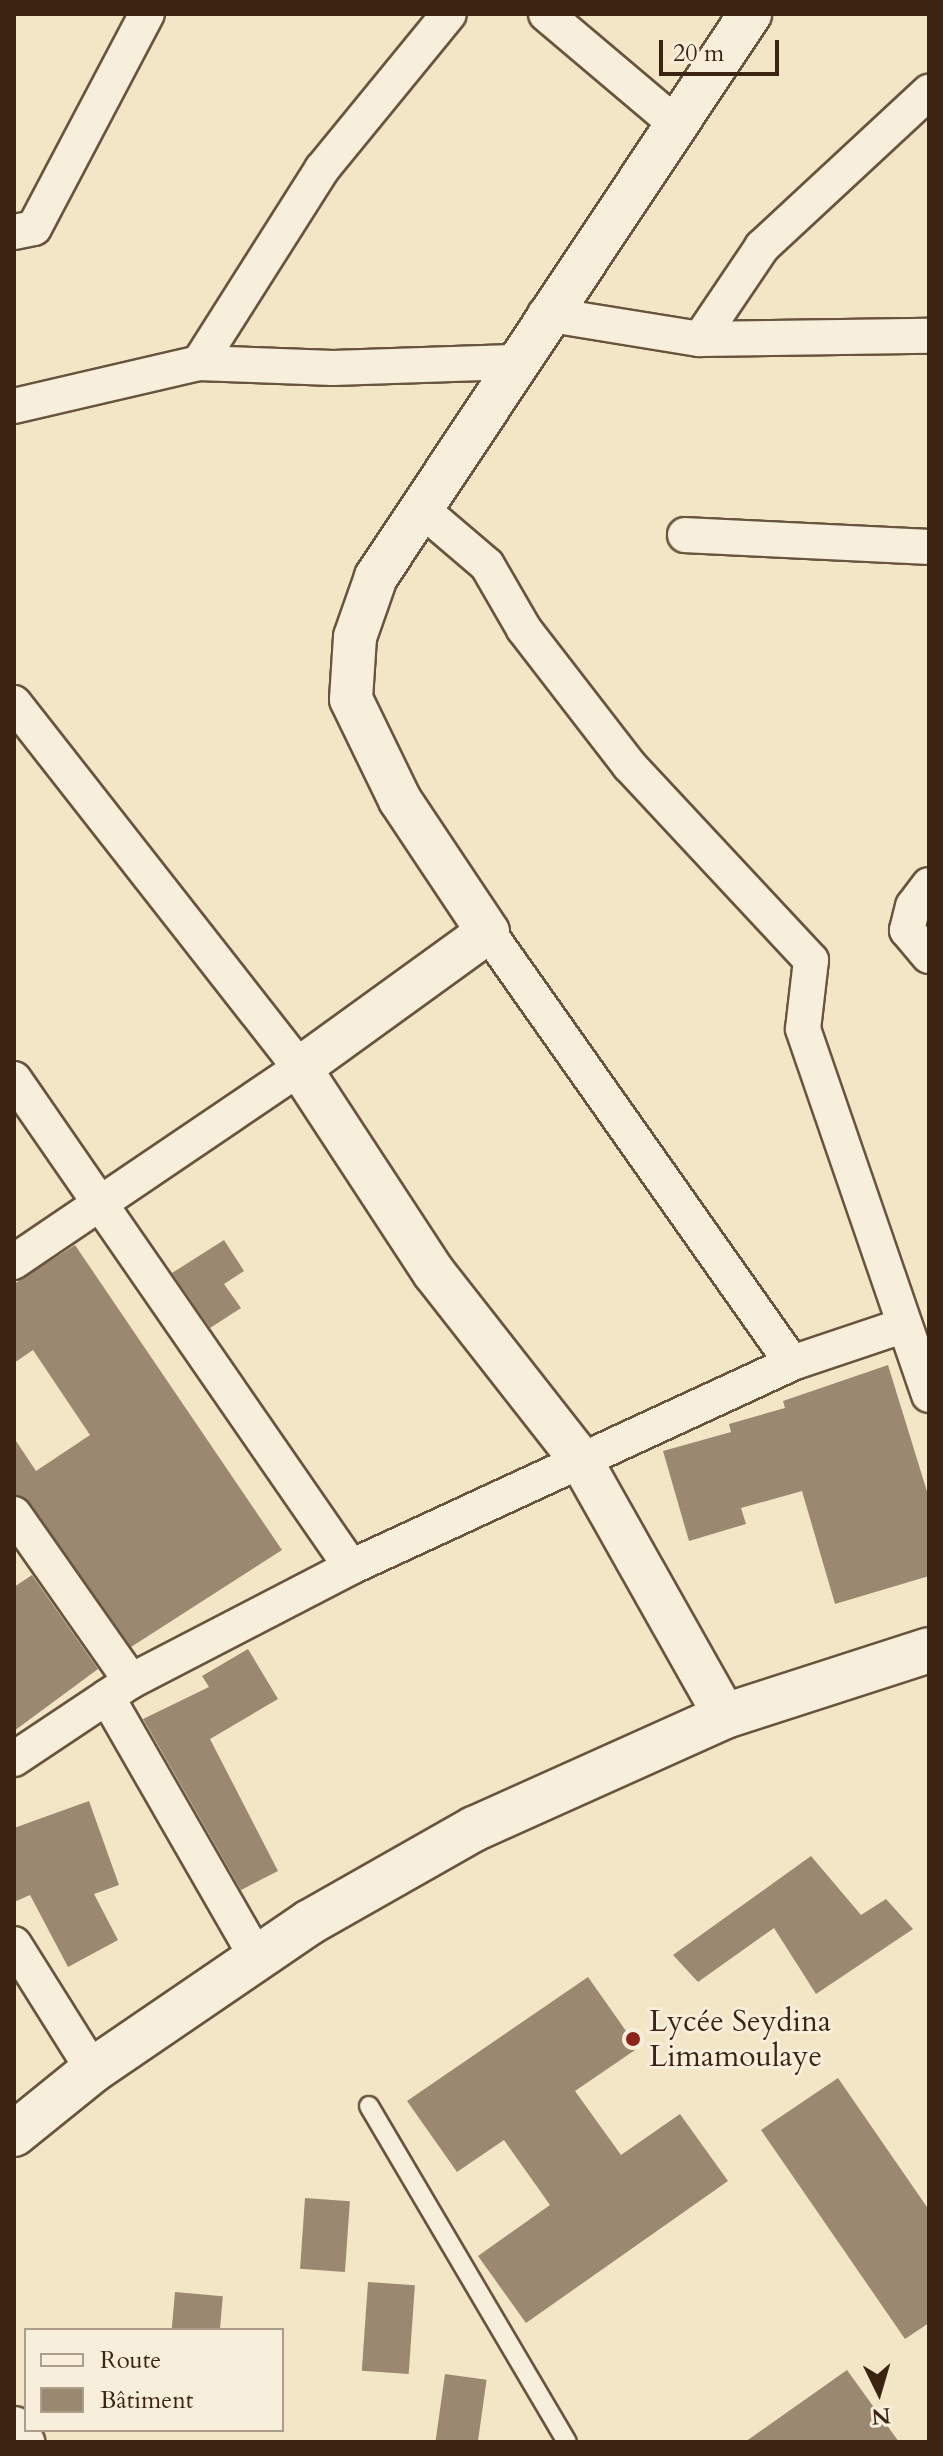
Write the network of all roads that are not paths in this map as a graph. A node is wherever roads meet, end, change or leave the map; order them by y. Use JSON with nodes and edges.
{"nodes":[{"id":1,"x":147,"y":14,"type":"edge"},
{"id":2,"x":449,"y":14,"type":"edge"},
{"id":3,"x":546,"y":14,"type":"edge"},
{"id":4,"x":750,"y":14,"type":"edge"},
{"id":5,"x":929,"y":92,"type":"edge"},
{"id":6,"x":676,"y":124,"type":"junction"},
{"id":7,"x":14,"y":232,"type":"edge"},
{"id":8,"x":545,"y":314,"type":"junction"},
{"id":9,"x":929,"y":336,"type":"edge"},
{"id":10,"x":700,"y":339,"type":"junction"},
{"id":11,"x":517,"y":362,"type":"junction"},
{"id":12,"x":199,"y":363,"type":"junction"},
{"id":13,"x":14,"y":406,"type":"edge"},
{"id":14,"x":419,"y":507,"type":"junction"},
{"id":15,"x":685,"y":535,"type":"dead end"},
{"id":16,"x":929,"y":547,"type":"edge"},
{"id":17,"x":14,"y":703,"type":"edge"},
{"id":18,"x":929,"y":885,"type":"edge"},
{"id":19,"x":488,"y":932,"type":"junction"},
{"id":20,"x":929,"y":956,"type":"edge"},
{"id":21,"x":300,"y":1068,"type":"junction"},
{"id":22,"x":14,"y":1079,"type":"edge"},
{"id":23,"x":99,"y":1203,"type":"junction"},
{"id":24,"x":14,"y":1262,"type":"edge"},
{"id":25,"x":902,"y":1326,"type":"junction"},
{"id":26,"x":792,"y":1363,"type":"junction"},
{"id":27,"x":929,"y":1395,"type":"edge"},
{"id":28,"x":580,"y":1459,"type":"junction"},
{"id":29,"x":14,"y":1514,"type":"edge"},
{"id":30,"x":351,"y":1567,"type":"junction"},
{"id":31,"x":929,"y":1650,"type":"edge"},
{"id":32,"x":119,"y":1689,"type":"junction"},
{"id":33,"x":725,"y":1716,"type":"junction"},
{"id":34,"x":14,"y":1759,"type":"edge"},
{"id":35,"x":14,"y":1944,"type":"edge"},
{"id":36,"x":257,"y":1958,"type":"junction"},
{"id":37,"x":93,"y":2070,"type":"junction"},
{"id":38,"x":369,"y":2106,"type":"dead end"},
{"id":39,"x":14,"y":2134,"type":"edge"},
{"id":40,"x":14,"y":2428,"type":"edge"},
{"id":41,"x":23,"y":2442,"type":"edge"},
{"id":42,"x":567,"y":2442,"type":"edge"}],
"edges":[{"from":1,"to":7,"type":"street"},
{"from":2,"to":12,"type":"street"},
{"from":3,"to":6,"type":"street"},
{"from":4,"to":6,"type":"street"},
{"from":5,"to":10,"type":"street"},
{"from":6,"to":8,"type":"street"},
{"from":8,"to":10,"type":"street"},
{"from":8,"to":11,"type":"street"},
{"from":9,"to":10,"type":"street"},
{"from":11,"to":12,"type":"street"},
{"from":11,"to":14,"type":"street"},
{"from":12,"to":13,"type":"street"},
{"from":14,"to":19,"type":"street"},
{"from":14,"to":25,"type":"street"},
{"from":15,"to":16,"type":"street"},
{"from":17,"to":21,"type":"street"},
{"from":18,"to":20,"type":"street"},
{"from":19,"to":21,"type":"street"},
{"from":19,"to":26,"type":"street"},
{"from":21,"to":23,"type":"street"},
{"from":21,"to":28,"type":"street"},
{"from":22,"to":23,"type":"street"},
{"from":23,"to":24,"type":"street"},
{"from":23,"to":30,"type":"street"},
{"from":25,"to":26,"type":"street"},
{"from":25,"to":27,"type":"street"},
{"from":26,"to":28,"type":"street"},
{"from":28,"to":30,"type":"street"},
{"from":28,"to":33,"type":"street"},
{"from":29,"to":32,"type":"street"},
{"from":30,"to":32,"type":"street"},
{"from":31,"to":33,"type":"main road"},
{"from":32,"to":34,"type":"street"},
{"from":32,"to":36,"type":"street"},
{"from":33,"to":36,"type":"main road"},
{"from":35,"to":37,"type":"street"},
{"from":36,"to":37,"type":"main road"},
{"from":37,"to":39,"type":"main road"},
{"from":38,"to":42,"type":"lane"},
{"from":40,"to":41,"type":"street"}]}
